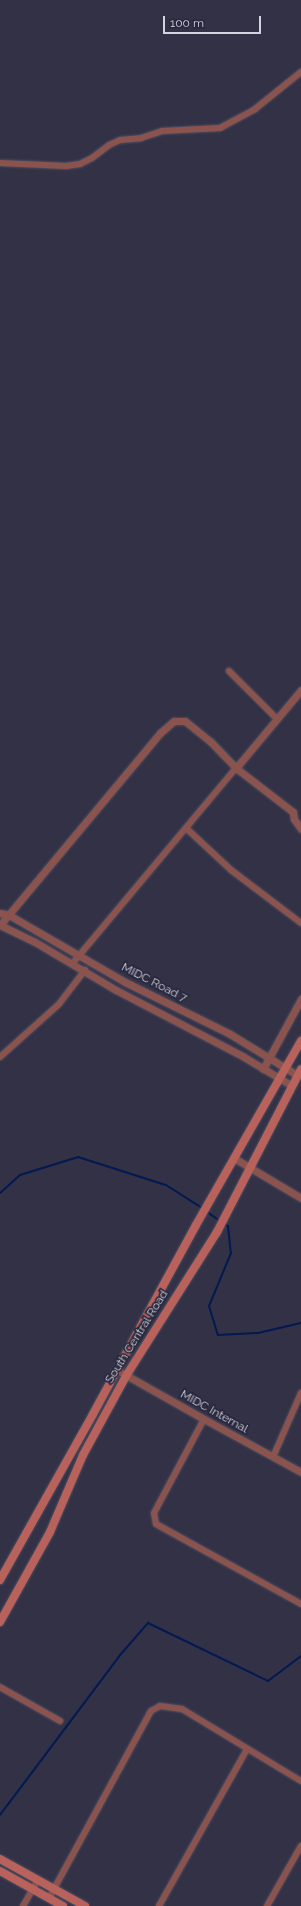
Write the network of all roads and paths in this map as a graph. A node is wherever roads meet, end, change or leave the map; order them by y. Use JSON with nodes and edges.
{"nodes":[{"id":1,"x":301,"y":72,"type":"edge"},
{"id":2,"x":0,"y":163,"type":"edge"},
{"id":3,"x":229,"y":671,"type":"dead end"},
{"id":4,"x":301,"y":690,"type":"edge"},
{"id":5,"x":277,"y":719,"type":"junction"},
{"id":6,"x":236,"y":768,"type":"junction"},
{"id":7,"x":186,"y":828,"type":"junction"},
{"id":8,"x":301,"y":829,"type":"edge"},
{"id":9,"x":0,"y":913,"type":"edge"},
{"id":10,"x":9,"y":915,"type":"junction"},
{"id":11,"x":301,"y":923,"type":"edge"},
{"id":12,"x":0,"y":925,"type":"edge"},
{"id":13,"x":79,"y":956,"type":"junction"},
{"id":14,"x":72,"y":964,"type":"junction"},
{"id":15,"x":85,"y":970,"type":"junction"},
{"id":16,"x":301,"y":999,"type":"edge"},
{"id":17,"x":301,"y":1041,"type":"edge"},
{"id":18,"x":0,"y":1057,"type":"edge"},
{"id":19,"x":269,"y":1058,"type":"junction"},
{"id":20,"x":263,"y":1068,"type":"junction"},
{"id":21,"x":286,"y":1068,"type":"junction"},
{"id":22,"x":299,"y":1072,"type":"edge"},
{"id":23,"x":280,"y":1079,"type":"junction"},
{"id":24,"x":291,"y":1085,"type":"junction"},
{"id":25,"x":234,"y":1158,"type":"junction"},
{"id":26,"x":249,"y":1167,"type":"junction"},
{"id":27,"x":301,"y":1198,"type":"edge"},
{"id":28,"x":117,"y":1370,"type":"junction"},
{"id":29,"x":126,"y":1376,"type":"junction"},
{"id":30,"x":301,"y":1393,"type":"edge"},
{"id":31,"x":204,"y":1419,"type":"junction"},
{"id":32,"x":273,"y":1457,"type":"junction"},
{"id":33,"x":301,"y":1472,"type":"edge"},
{"id":34,"x":0,"y":1580,"type":"edge"},
{"id":35,"x":301,"y":1604,"type":"edge"},
{"id":36,"x":0,"y":1622,"type":"edge"},
{"id":37,"x":0,"y":1687,"type":"edge"},
{"id":38,"x":60,"y":1721,"type":"dead end"},
{"id":39,"x":247,"y":1749,"type":"junction"},
{"id":40,"x":301,"y":1781,"type":"edge"},
{"id":41,"x":301,"y":1846,"type":"edge"},
{"id":42,"x":0,"y":1859,"type":"edge"},
{"id":43,"x":0,"y":1870,"type":"edge"},
{"id":44,"x":38,"y":1880,"type":"junction"},
{"id":45,"x":54,"y":1888,"type":"junction"},
{"id":46,"x":33,"y":1889,"type":"junction"},
{"id":47,"x":48,"y":1898,"type":"junction"},
{"id":48,"x":23,"y":1906,"type":"edge"},
{"id":49,"x":63,"y":1906,"type":"edge"},
{"id":50,"x":85,"y":1906,"type":"edge"},
{"id":51,"x":159,"y":1906,"type":"edge"},
{"id":52,"x":267,"y":1906,"type":"edge"}],
"edges":[{"from":1,"to":2,"type":"street"},
{"from":3,"to":5,"type":"street"},
{"from":4,"to":5,"type":"street"},
{"from":5,"to":6,"type":"street"},
{"from":6,"to":7,"type":"street"},
{"from":6,"to":8,"type":"street"},
{"from":6,"to":10,"type":"street"},
{"from":7,"to":11,"type":"street"},
{"from":7,"to":13,"type":"street"},
{"from":9,"to":10,"type":"street","name":"MIDC Road 7"},
{"from":10,"to":12,"type":"street"},
{"from":10,"to":13,"type":"street","name":"MIDC Road 7"},
{"from":12,"to":14,"type":"street","name":"MIDC Road 7"},
{"from":13,"to":14,"type":"street"},
{"from":13,"to":19,"type":"street","name":"MIDC Road 7"},
{"from":14,"to":15,"type":"street","name":"MIDC Road 7"},
{"from":15,"to":18,"type":"street"},
{"from":15,"to":20,"type":"street","name":"MIDC Road 7"},
{"from":16,"to":19,"type":"street"},
{"from":17,"to":21,"type":"main road","name":"South Central Road"},
{"from":19,"to":20,"type":"street"},
{"from":19,"to":21,"type":"street","name":"MIDC Road 7"},
{"from":20,"to":23,"type":"street","name":"MIDC Road 7"},
{"from":21,"to":22,"type":"street","name":"MIDC Road 7"},
{"from":21,"to":23,"type":"main road","name":"South Central Road"},
{"from":22,"to":24,"type":"main road","name":"South Central Road"},
{"from":23,"to":24,"type":"street","name":"MIDC Road 7"},
{"from":23,"to":25,"type":"main road","name":"South Central Road"},
{"from":24,"to":26,"type":"main road","name":"South Central Road"},
{"from":25,"to":26,"type":"street"},
{"from":25,"to":28,"type":"main road","name":"South Central Road"},
{"from":26,"to":27,"type":"street"},
{"from":26,"to":29,"type":"main road","name":"South Central Road"},
{"from":28,"to":29,"type":"street","name":"MIDC Internal"},
{"from":28,"to":34,"type":"main road","name":"South Central Road"},
{"from":29,"to":31,"type":"street","name":"MIDC Internal"},
{"from":29,"to":36,"type":"main road","name":"South Central Road"},
{"from":30,"to":32,"type":"street"},
{"from":31,"to":32,"type":"street","name":"MIDC Internal"},
{"from":31,"to":35,"type":"street"},
{"from":32,"to":33,"type":"street","name":"MIDC Internal"},
{"from":37,"to":38,"type":"street"},
{"from":39,"to":40,"type":"street"},
{"from":39,"to":45,"type":"street"},
{"from":39,"to":51,"type":"street"},
{"from":41,"to":52,"type":"street"},
{"from":42,"to":44,"type":"main road"},
{"from":43,"to":46,"type":"main road"},
{"from":44,"to":45,"type":"main road"},
{"from":44,"to":46,"type":"street"},
{"from":45,"to":47,"type":"street"},
{"from":45,"to":50,"type":"main road"},
{"from":46,"to":47,"type":"main road"},
{"from":46,"to":48,"type":"street"},
{"from":47,"to":49,"type":"main road"}]}
